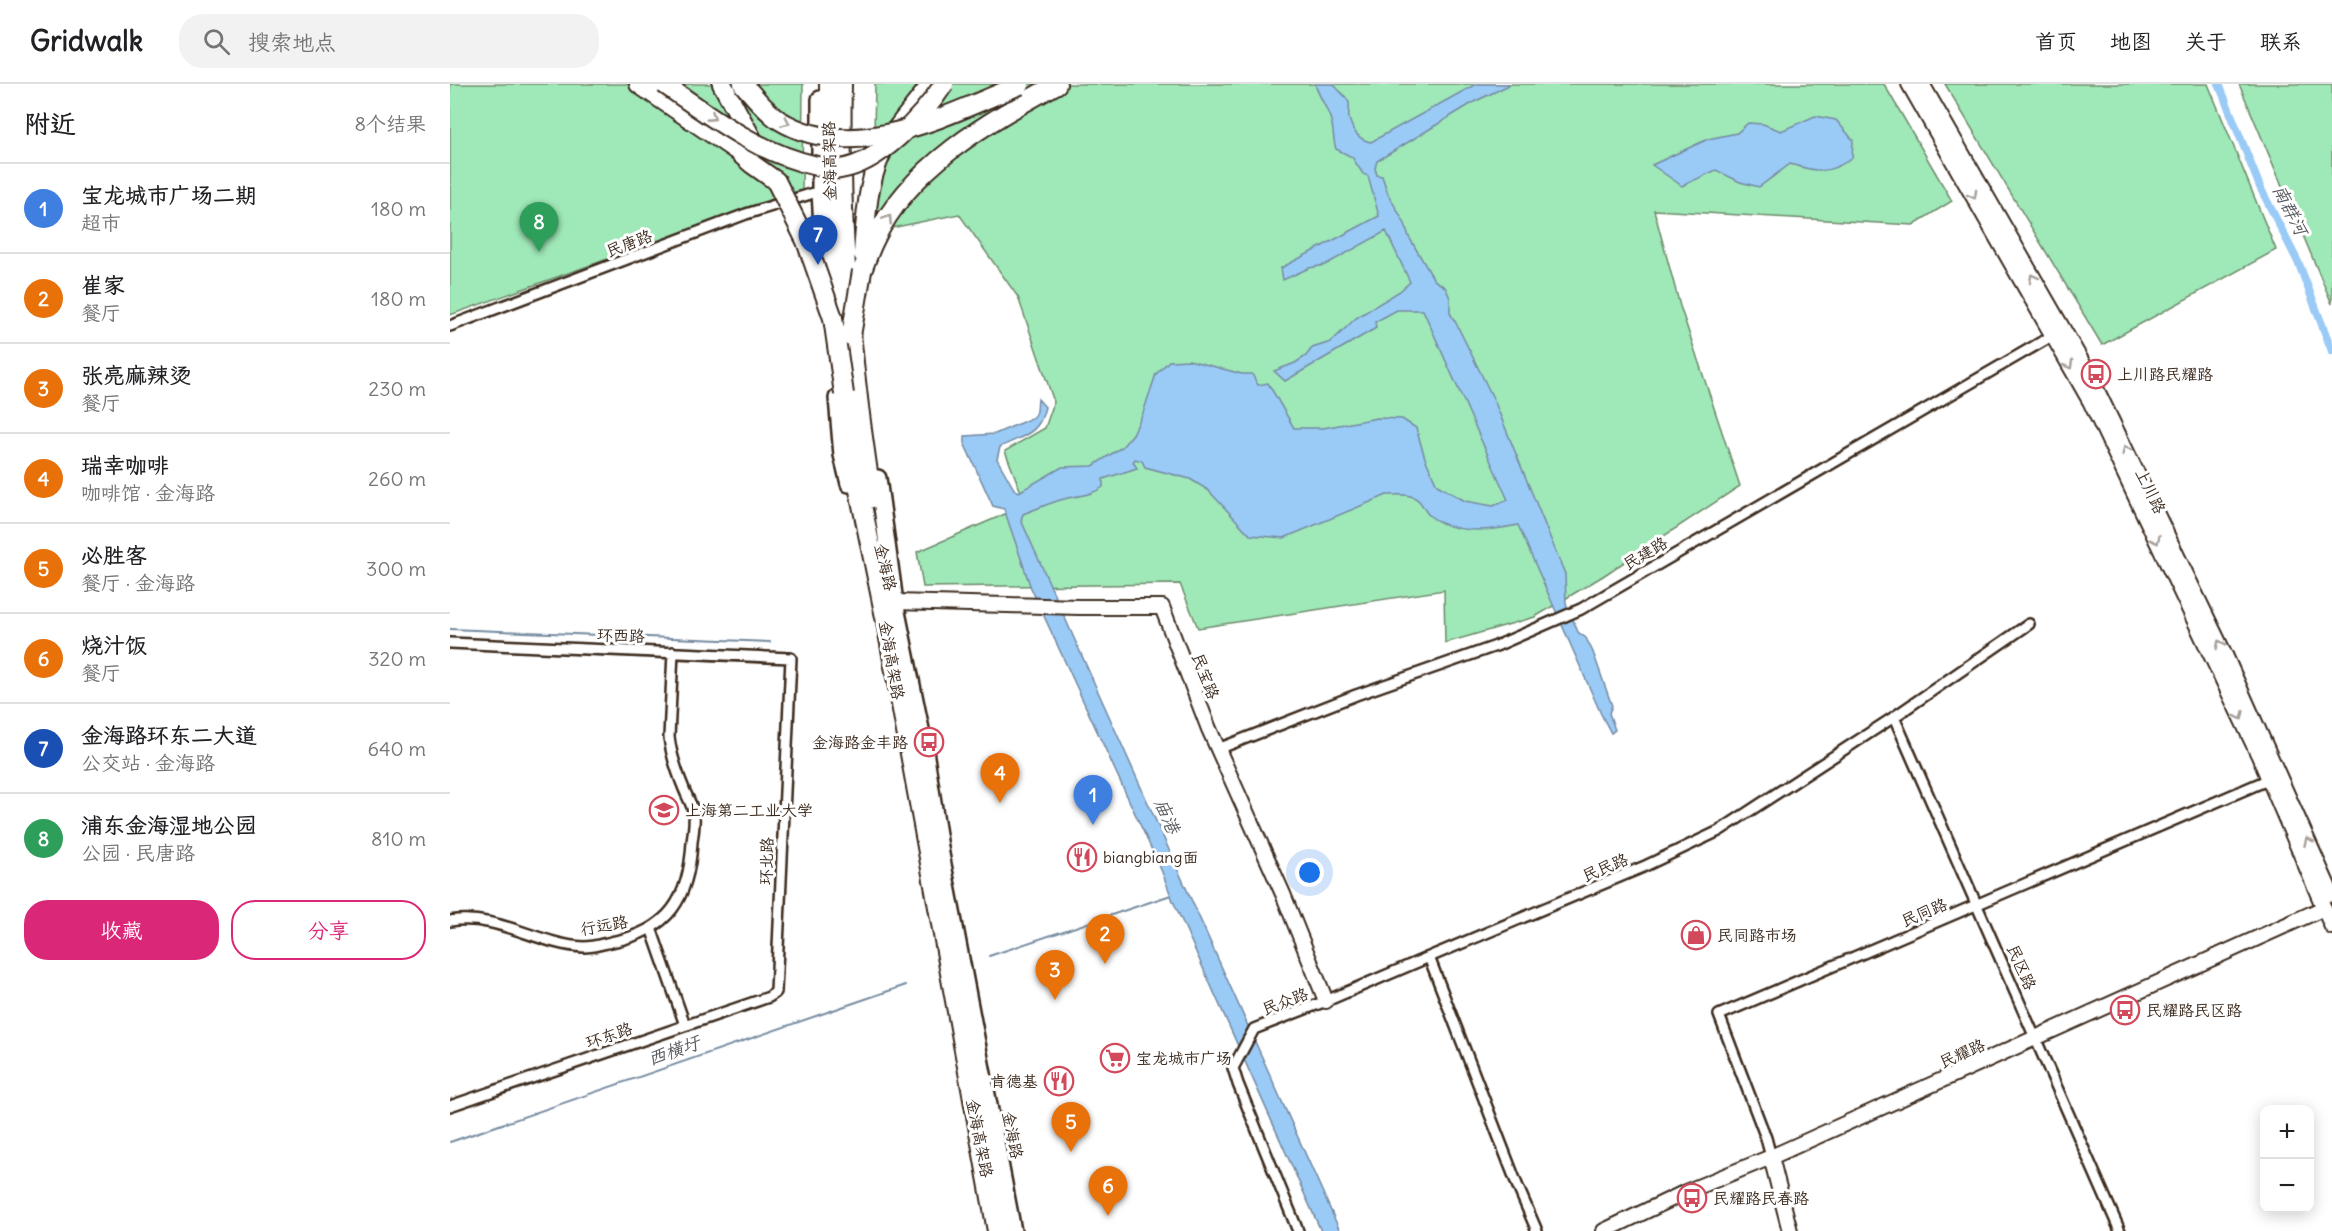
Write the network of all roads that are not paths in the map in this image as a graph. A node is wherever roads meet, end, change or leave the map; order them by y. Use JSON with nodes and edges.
{"nodes":[{"id":1,"x":722,"y":84,"type":"edge"},
{"id":2,"x":743,"y":84,"type":"edge"},
{"id":3,"x":820,"y":84,"type":"edge"},
{"id":4,"x":829,"y":84,"type":"edge"},
{"id":5,"x":844,"y":84,"type":"edge"},
{"id":6,"x":931,"y":84,"type":"edge"},
{"id":7,"x":944,"y":84,"type":"edge"},
{"id":8,"x":1057,"y":84,"type":"edge"},
{"id":9,"x":1909,"y":84,"type":"edge"},
{"id":10,"x":1922,"y":84,"type":"edge"},
{"id":11,"x":650,"y":87,"type":"edge"},
{"id":12,"x":1025,"y":89,"type":"edge"},
{"id":13,"x":1950,"y":142,"type":"junction"},
{"id":14,"x":776,"y":181,"type":"junction"},
{"id":15,"x":820,"y":191,"type":"junction"},
{"id":16,"x":862,"y":271,"type":"junction"},
{"id":17,"x":450,"y":326,"type":"edge"},
{"id":18,"x":2057,"y":332,"type":"junction"},
{"id":19,"x":851,"y":336,"type":"junction"},
{"id":20,"x":844,"y":394,"type":"junction"},
{"id":21,"x":895,"y":602,"type":"junction"},
{"id":22,"x":2029,"y":624,"type":"dead end"},
{"id":23,"x":450,"y":643,"type":"edge"},
{"id":24,"x":673,"y":652,"type":"junction"},
{"id":25,"x":790,"y":658,"type":"joint"},
{"id":26,"x":1894,"y":717,"type":"junction"},
{"id":27,"x":1218,"y":750,"type":"junction"},
{"id":28,"x":2274,"y":777,"type":"junction"},
{"id":29,"x":2332,"y":895,"type":"edge"},
{"id":30,"x":1978,"y":906,"type":"junction"},
{"id":31,"x":2328,"y":907,"type":"edge"},
{"id":32,"x":450,"y":921,"type":"edge"},
{"id":33,"x":2332,"y":927,"type":"edge"},
{"id":34,"x":651,"y":928,"type":"junction"},
{"id":35,"x":1430,"y":957,"type":"junction"},
{"id":36,"x":776,"y":992,"type":"joint"},
{"id":37,"x":1326,"y":1001,"type":"junction"},
{"id":38,"x":685,"y":1025,"type":"junction"},
{"id":39,"x":2036,"y":1038,"type":"junction"},
{"id":40,"x":450,"y":1106,"type":"edge"},
{"id":41,"x":1771,"y":1157,"type":"junction"},
{"id":42,"x":991,"y":1231,"type":"edge"},
{"id":43,"x":997,"y":1231,"type":"edge"},
{"id":44,"x":1007,"y":1231,"type":"edge"},
{"id":45,"x":1013,"y":1231,"type":"edge"},
{"id":46,"x":1298,"y":1231,"type":"edge"},
{"id":47,"x":1537,"y":1231,"type":"edge"},
{"id":48,"x":1604,"y":1231,"type":"edge"},
{"id":49,"x":1790,"y":1231,"type":"edge"},
{"id":50,"x":2120,"y":1231,"type":"edge"}],
"edges":[{"from":1,"to":14,"type":"highway","bridge":true},
{"from":2,"to":12,"type":"highway","one_way":true,"bridge":true},
{"from":3,"to":15,"type":"main road","name":"金海路"},
{"from":4,"to":20,"type":"highway","name":"金海高架路","bridge":true},
{"from":5,"to":19,"type":"highway","name":"金海高架路","bridge":true},
{"from":5,"to":21,"type":"main road","name":"金海路"},
{"from":6,"to":16,"type":"highway","bridge":true},
{"from":11,"to":7,"type":"highway","one_way":true,"bridge":true},
{"from":8,"to":12,"type":"highway"},
{"from":9,"to":13,"type":"street","name":"上川路"},
{"from":10,"to":13,"type":"street","name":"上川路"},
{"from":11,"to":14,"type":"highway"},
{"from":16,"to":12,"type":"highway","one_way":true},
{"from":13,"to":18,"type":"street","name":"上川路"},
{"from":14,"to":20,"type":"highway","bridge":true},
{"from":15,"to":17,"type":"street","name":"民唐路"},
{"from":15,"to":42,"type":"main road","name":"金海路"},
{"from":16,"to":19,"type":"highway","bridge":true},
{"from":18,"to":27,"type":"street","name":"民建路"},
{"from":18,"to":28,"type":"street","name":"上川路"},
{"from":19,"to":44,"type":"highway","name":"金海高架路"},
{"from":20,"to":43,"type":"highway","name":"金海高架路"},
{"from":21,"to":27,"type":"street","name":"民宝路"},
{"from":21,"to":45,"type":"main road","name":"金海路"},
{"from":22,"to":26,"type":"street","name":"民民路"},
{"from":23,"to":24,"type":"street","name":"环西路"},
{"from":24,"to":25,"type":"street","name":"环西路"},
{"from":24,"to":34,"type":"street","name":"行远路"},
{"from":25,"to":36,"type":"street","name":"环北路"},
{"from":26,"to":30,"type":"street","name":"民区路"},
{"from":26,"to":35,"type":"street","name":"民民路"},
{"from":27,"to":37,"type":"street","name":"民宝路"},
{"from":29,"to":28,"type":"street","name":"上川路","one_way":true},
{"from":28,"to":30,"type":"street","name":"民同路"},
{"from":28,"to":31,"type":"street","name":"上川路"},
{"from":30,"to":39,"type":"street","name":"民区路"},
{"from":30,"to":41,"type":"street","name":"民同路"},
{"from":31,"to":33,"type":"street","name":"上川路"},
{"from":31,"to":39,"type":"street","name":"民耀路"},
{"from":32,"to":34,"type":"street","name":"行远路"},
{"from":34,"to":38,"type":"street"},
{"from":35,"to":37,"type":"street","name":"民众路"},
{"from":35,"to":47,"type":"street"},
{"from":36,"to":38,"type":"street","name":"环东路"},
{"from":37,"to":46,"type":"street","name":"民众路"},
{"from":38,"to":40,"type":"street","name":"环东路"},
{"from":39,"to":41,"type":"street","name":"民耀路"},
{"from":39,"to":50,"type":"street","name":"民区路"},
{"from":41,"to":48,"type":"street","name":"民耀路"},
{"from":41,"to":49,"type":"street"}]}
